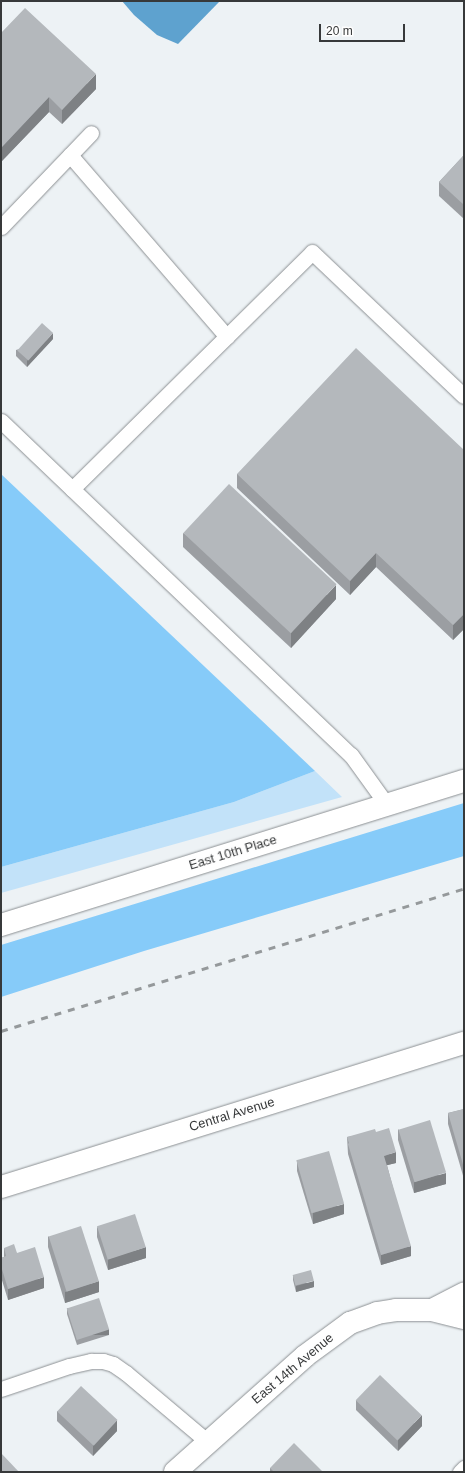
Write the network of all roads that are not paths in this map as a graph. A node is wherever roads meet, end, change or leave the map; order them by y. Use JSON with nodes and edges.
{"nodes":[{"id":1,"x":91,"y":133,"type":"dead end"},
{"id":2,"x":70,"y":155,"type":"junction"},
{"id":3,"x":1,"y":227,"type":"edge"},
{"id":4,"x":226,"y":337,"type":"junction"},
{"id":5,"x":464,"y":396,"type":"edge"},
{"id":6,"x":1,"y":421,"type":"edge"},
{"id":7,"x":72,"y":489,"type":"junction"},
{"id":8,"x":464,"y":781,"type":"edge"},
{"id":9,"x":388,"y":805,"type":"junction"},
{"id":10,"x":1,"y":926,"type":"edge"},
{"id":11,"x":464,"y":1042,"type":"edge"},
{"id":12,"x":1,"y":1187,"type":"edge"},
{"id":13,"x":464,"y":1294,"type":"edge"},
{"id":14,"x":432,"y":1310,"type":"junction"},
{"id":15,"x":464,"y":1318,"type":"edge"},
{"id":16,"x":1,"y":1389,"type":"edge"},
{"id":17,"x":209,"y":1443,"type":"junction"},
{"id":18,"x":464,"y":1468,"type":"edge"},
{"id":19,"x":176,"y":1472,"type":"edge"},
{"id":20,"x":460,"y":1472,"type":"edge"}],
"edges":[{"from":1,"to":2,"type":"lane"},
{"from":2,"to":3,"type":"lane"},
{"from":2,"to":4,"type":"lane"},
{"from":4,"to":5,"type":"lane"},
{"from":4,"to":7,"type":"lane"},
{"from":6,"to":7,"type":"lane"},
{"from":7,"to":9,"type":"lane"},
{"from":8,"to":9,"type":"street","name":"East 10th Place"},
{"from":9,"to":10,"type":"street","name":"East 10th Place"},
{"from":11,"to":12,"type":"street","name":"Central Avenue"},
{"from":13,"to":14,"type":"street","name":"East 14th Avenue"},
{"from":14,"to":15,"type":"street","name":"East 14th Avenue"},
{"from":14,"to":17,"type":"street","name":"East 14th Avenue"},
{"from":16,"to":17,"type":"lane"},
{"from":17,"to":19,"type":"street","name":"East 14th Avenue"},
{"from":18,"to":20,"type":"lane"}]}
